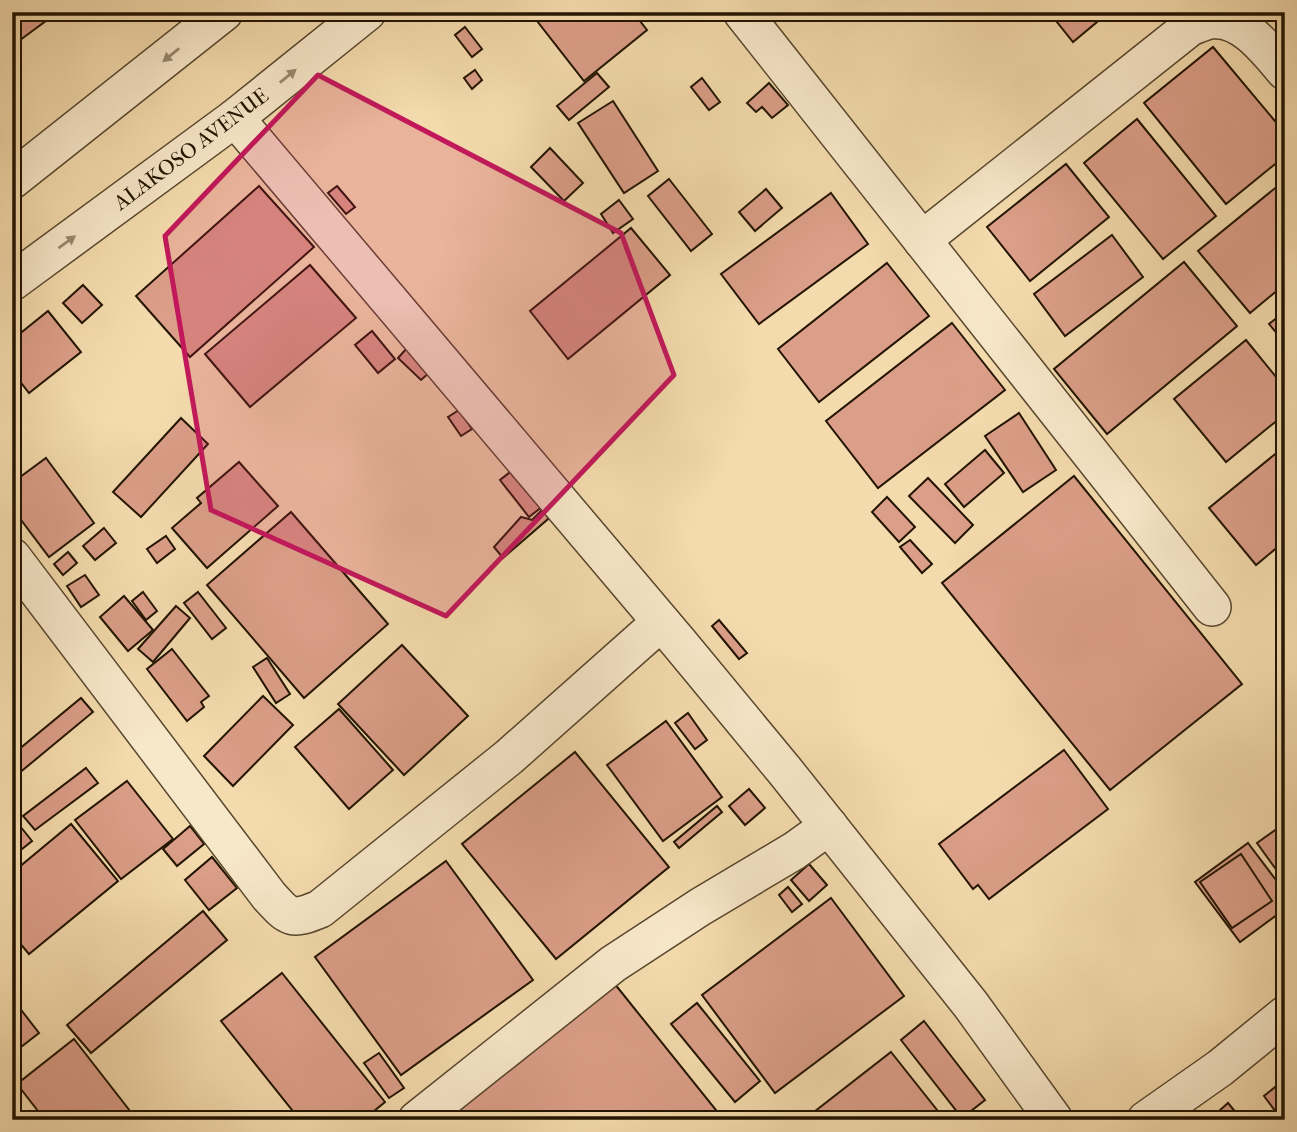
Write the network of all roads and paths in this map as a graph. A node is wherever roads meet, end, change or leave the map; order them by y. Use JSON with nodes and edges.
{"nodes":[{"id":1,"x":367,"y":12,"type":"edge"},
{"id":2,"x":742,"y":12,"type":"edge"},
{"id":3,"x":210,"y":17,"type":"edge"},
{"id":4,"x":1285,"y":71,"type":"edge"},
{"id":5,"x":235,"y":118,"type":"junction"},
{"id":6,"x":12,"y":180,"type":"edge"},
{"id":7,"x":922,"y":240,"type":"junction"},
{"id":8,"x":12,"y":282,"type":"edge"},
{"id":9,"x":12,"y":557,"type":"edge"},
{"id":10,"x":1212,"y":607,"type":"dead end"},
{"id":11,"x":661,"y":622,"type":"junction"},
{"id":12,"x":829,"y":826,"type":"junction"},
{"id":13,"x":1285,"y":1015,"type":"edge"},
{"id":14,"x":417,"y":1120,"type":"edge"},
{"id":15,"x":1054,"y":1120,"type":"edge"},
{"id":16,"x":1146,"y":1120,"type":"edge"}],
"edges":[{"from":5,"to":1,"type":"street","name":"ALAKOSO AVENUE","one_way":true},
{"from":2,"to":7,"type":"street"},
{"from":3,"to":6,"type":"street","one_way":true},
{"from":4,"to":7,"type":"street"},
{"from":8,"to":5,"type":"street","name":"ALAKOSO AVENUE","one_way":true},
{"from":5,"to":11,"type":"street"},
{"from":7,"to":10,"type":"street"},
{"from":9,"to":11,"type":"street"},
{"from":11,"to":12,"type":"street"},
{"from":12,"to":14,"type":"street"},
{"from":12,"to":15,"type":"street"},
{"from":13,"to":16,"type":"street"}]}
